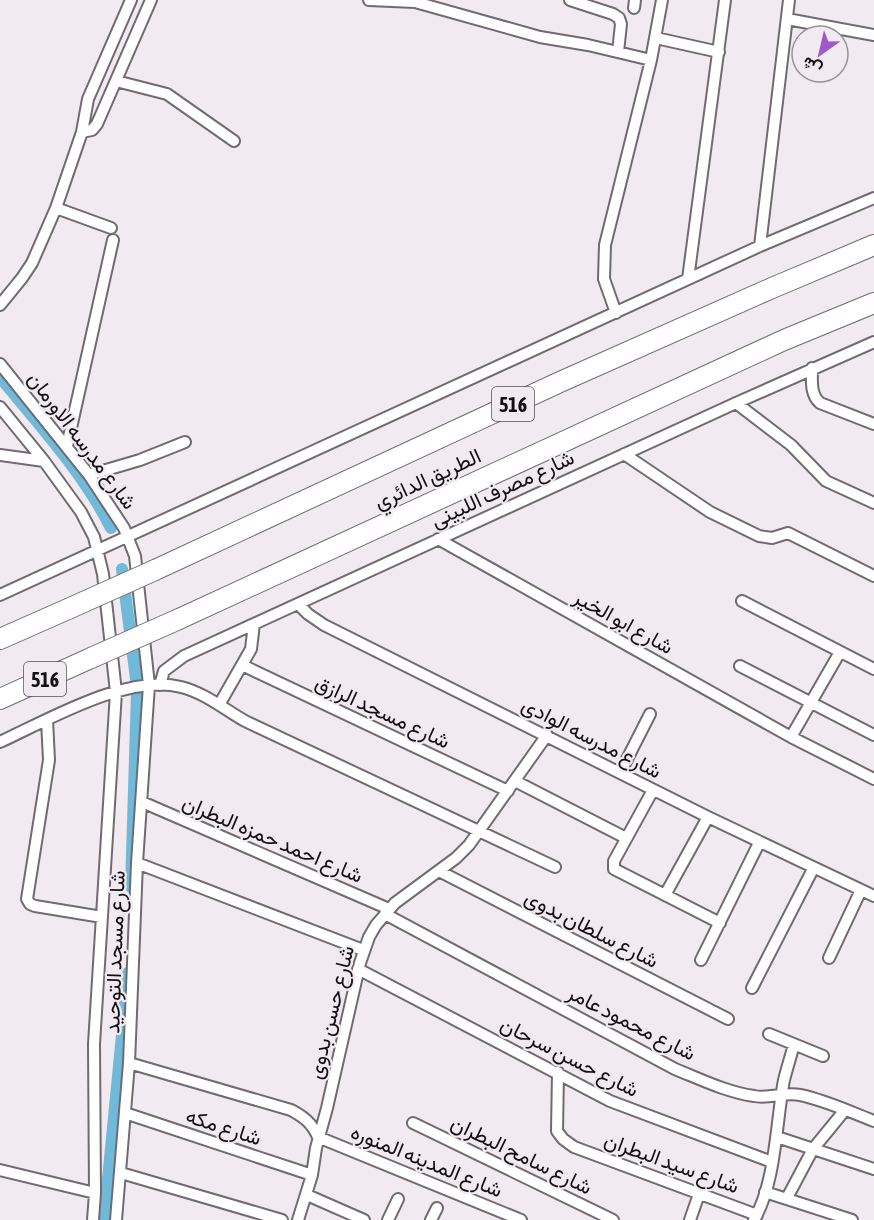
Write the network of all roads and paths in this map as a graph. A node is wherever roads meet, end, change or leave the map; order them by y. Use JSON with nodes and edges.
{"nodes":[{"id":1,"x":131,"y":0,"type":"edge"},
{"id":2,"x":151,"y":0,"type":"edge"},
{"id":3,"x":369,"y":0,"type":"edge"},
{"id":4,"x":570,"y":0,"type":"edge"},
{"id":5,"x":662,"y":0,"type":"edge"},
{"id":6,"x":725,"y":0,"type":"edge"},
{"id":7,"x":789,"y":0,"type":"edge"},
{"id":8,"x":384,"y":1,"type":"edge"},
{"id":9,"x":415,"y":1,"type":"edge"},
{"id":10,"x":787,"y":19,"type":"junction"},
{"id":11,"x":874,"y":35,"type":"edge"},
{"id":12,"x":656,"y":38,"type":"junction"},
{"id":13,"x":618,"y":52,"type":"junction"},
{"id":14,"x":719,"y":52,"type":"junction"},
{"id":15,"x":651,"y":60,"type":"junction"},
{"id":16,"x":116,"y":81,"type":"junction"},
{"id":17,"x":82,"y":132,"type":"junction"},
{"id":18,"x":234,"y":141,"type":"dead end"},
{"id":19,"x":874,"y":198,"type":"edge"},
{"id":20,"x":57,"y":208,"type":"junction"},
{"id":21,"x":111,"y":228,"type":"dead end"},
{"id":22,"x":113,"y":240,"type":"dead end"},
{"id":23,"x":874,"y":245,"type":"edge"},
{"id":24,"x":760,"y":246,"type":"junction"},
{"id":25,"x":688,"y":279,"type":"junction"},
{"id":26,"x":874,"y":303,"type":"edge"},
{"id":27,"x":0,"y":305,"type":"edge"},
{"id":28,"x":616,"y":313,"type":"junction"},
{"id":29,"x":874,"y":342,"type":"edge"},
{"id":30,"x":0,"y":364,"type":"edge"},
{"id":31,"x":812,"y":368,"type":"junction"},
{"id":32,"x":736,"y":403,"type":"junction"},
{"id":33,"x":0,"y":407,"type":"edge"},
{"id":34,"x":874,"y":424,"type":"edge"},
{"id":35,"x":186,"y":442,"type":"dead end"},
{"id":36,"x":68,"y":446,"type":"junction"},
{"id":37,"x":624,"y":454,"type":"junction"},
{"id":38,"x":0,"y":455,"type":"edge"},
{"id":39,"x":44,"y":461,"type":"junction"},
{"id":40,"x":89,"y":475,"type":"junction"},
{"id":41,"x":874,"y":503,"type":"edge"},
{"id":42,"x":129,"y":537,"type":"junction"},
{"id":43,"x":438,"y":539,"type":"junction"},
{"id":44,"x":99,"y":550,"type":"junction"},
{"id":45,"x":874,"y":576,"type":"edge"},
{"id":46,"x":0,"y":595,"type":"edge"},
{"id":47,"x":742,"y":601,"type":"dead end"},
{"id":48,"x":298,"y":604,"type":"junction"},
{"id":49,"x":254,"y":624,"type":"junction"},
{"id":50,"x":0,"y":639,"type":"edge"},
{"id":51,"x":840,"y":652,"type":"junction"},
{"id":52,"x":242,"y":665,"type":"junction"},
{"id":53,"x":741,"y":666,"type":"dead end"},
{"id":54,"x":874,"y":669,"type":"edge"},
{"id":55,"x":155,"y":685,"type":"junction"},
{"id":56,"x":116,"y":692,"type":"junction"},
{"id":57,"x":0,"y":699,"type":"edge"},
{"id":58,"x":811,"y":702,"type":"junction"},
{"id":59,"x":219,"y":705,"type":"junction"},
{"id":60,"x":650,"y":714,"type":"dead end"},
{"id":61,"x":47,"y":720,"type":"junction"},
{"id":62,"x":547,"y":735,"type":"junction"},
{"id":63,"x":874,"y":735,"type":"edge"},
{"id":64,"x":791,"y":737,"type":"junction"},
{"id":65,"x":0,"y":742,"type":"edge"},
{"id":66,"x":620,"y":773,"type":"junction"},
{"id":67,"x":874,"y":779,"type":"edge"},
{"id":68,"x":515,"y":781,"type":"junction"},
{"id":69,"x":653,"y":790,"type":"junction"},
{"id":70,"x":508,"y":791,"type":"junction"},
{"id":71,"x":142,"y":802,"type":"junction"},
{"id":72,"x":708,"y":817,"type":"junction"},
{"id":73,"x":479,"y":830,"type":"junction"},
{"id":74,"x":626,"y":838,"type":"junction"},
{"id":75,"x":759,"y":843,"type":"junction"},
{"id":76,"x":137,"y":863,"type":"junction"},
{"id":77,"x":555,"y":867,"type":"dead end"},
{"id":78,"x":813,"y":869,"type":"junction"},
{"id":79,"x":439,"y":871,"type":"junction"},
{"id":80,"x":861,"y":890,"type":"junction"},
{"id":81,"x":665,"y":896,"type":"junction"},
{"id":82,"x":874,"y":896,"type":"edge"},
{"id":83,"x":387,"y":911,"type":"junction"},
{"id":84,"x":102,"y":917,"type":"junction"},
{"id":85,"x":720,"y":922,"type":"junction"},
{"id":86,"x":363,"y":950,"type":"junction"},
{"id":87,"x":829,"y":958,"type":"dead end"},
{"id":88,"x":701,"y":960,"type":"dead end"},
{"id":89,"x":358,"y":969,"type":"junction"},
{"id":90,"x":752,"y":988,"type":"dead end"},
{"id":91,"x":728,"y":1019,"type":"dead end"},
{"id":92,"x":769,"y":1034,"type":"dead end"},
{"id":93,"x":794,"y":1044,"type":"junction"},
{"id":94,"x":822,"y":1056,"type":"dead end"},
{"id":95,"x":129,"y":1063,"type":"junction"},
{"id":96,"x":558,"y":1072,"type":"junction"},
{"id":97,"x":783,"y":1094,"type":"junction"},
{"id":98,"x":845,"y":1110,"type":"junction"},
{"id":99,"x":125,"y":1113,"type":"junction"},
{"id":100,"x":874,"y":1122,"type":"edge"},
{"id":101,"x":413,"y":1123,"type":"dead end"},
{"id":102,"x":318,"y":1137,"type":"junction"},
{"id":103,"x":777,"y":1137,"type":"junction"},
{"id":104,"x":813,"y":1149,"type":"junction"},
{"id":105,"x":772,"y":1162,"type":"junction"},
{"id":106,"x":874,"y":1169,"type":"edge"},
{"id":107,"x":0,"y":1170,"type":"edge"},
{"id":108,"x":121,"y":1173,"type":"junction"},
{"id":109,"x":312,"y":1175,"type":"junction"},
{"id":110,"x":765,"y":1192,"type":"junction"},
{"id":111,"x":95,"y":1193,"type":"junction"},
{"id":112,"x":699,"y":1194,"type":"junction"},
{"id":113,"x":307,"y":1195,"type":"junction"},
{"id":114,"x":787,"y":1198,"type":"junction"},
{"id":115,"x":398,"y":1199,"type":"dead end"},
{"id":116,"x":437,"y":1208,"type":"dead end"},
{"id":117,"x":756,"y":1217,"type":"edge"},
{"id":118,"x":93,"y":1220,"type":"edge"},
{"id":119,"x":116,"y":1220,"type":"edge"},
{"id":120,"x":282,"y":1220,"type":"edge"},
{"id":121,"x":298,"y":1220,"type":"edge"},
{"id":122,"x":364,"y":1220,"type":"edge"},
{"id":123,"x":388,"y":1220,"type":"edge"},
{"id":124,"x":431,"y":1220,"type":"edge"},
{"id":125,"x":521,"y":1220,"type":"edge"},
{"id":126,"x":613,"y":1220,"type":"edge"},
{"id":127,"x":690,"y":1220,"type":"edge"},
{"id":128,"x":852,"y":1220,"type":"edge"}],
"edges":[{"from":1,"to":17,"type":"street"},
{"from":2,"to":16,"type":"street"},
{"from":3,"to":8,"type":"street"},
{"from":4,"to":13,"type":"street"},
{"from":5,"to":12,"type":"street"},
{"from":6,"to":14,"type":"street"},
{"from":7,"to":10,"type":"street"},
{"from":8,"to":9,"type":"street"},
{"from":9,"to":13,"type":"street"},
{"from":10,"to":11,"type":"street"},
{"from":10,"to":24,"type":"street"},
{"from":12,"to":14,"type":"street"},
{"from":12,"to":15,"type":"street"},
{"from":13,"to":15,"type":"street"},
{"from":14,"to":25,"type":"street"},
{"from":15,"to":28,"type":"street"},
{"from":16,"to":17,"type":"street"},
{"from":16,"to":18,"type":"street"},
{"from":17,"to":20,"type":"street"},
{"from":19,"to":24,"type":"street"},
{"from":20,"to":21,"type":"street"},
{"from":20,"to":27,"type":"street"},
{"from":22,"to":36,"type":"street"},
{"from":23,"to":50,"type":"highway","name":"الطريق الدائري","number":"516","bridge":true},
{"from":24,"to":25,"type":"street"},
{"from":25,"to":28,"type":"street"},
{"from":26,"to":57,"type":"highway","name":"الطريق الدائري","number":"516","bridge":true},
{"from":28,"to":42,"type":"street"},
{"from":29,"to":31,"type":"street","name":"شارع مصرف اللبينى"},
{"from":30,"to":36,"type":"street","name":"شارع مدرسه الاورمان"},
{"from":31,"to":32,"type":"street","name":"شارع مصرف اللبينى"},
{"from":31,"to":34,"type":"street"},
{"from":32,"to":37,"type":"street","name":"شارع مصرف اللبينى"},
{"from":32,"to":41,"type":"street"},
{"from":33,"to":39,"type":"street"},
{"from":35,"to":40,"type":"street"},
{"from":36,"to":40,"type":"street","name":"شارع مدرسه الاورمان"},
{"from":37,"to":43,"type":"street","name":"شارع مصرف اللبينى"},
{"from":37,"to":45,"type":"street"},
{"from":38,"to":39,"type":"street"},
{"from":39,"to":44,"type":"street"},
{"from":40,"to":42,"type":"street","name":"شارع مدرسه الاورمان"},
{"from":42,"to":44,"type":"street"},
{"from":42,"to":55,"type":"street","name":"شارع مدرسه الاورمان"},
{"from":43,"to":48,"type":"street","name":"شارع مصرف اللبينى"},
{"from":43,"to":64,"type":"street","name":"شارع ابو الخير"},
{"from":44,"to":46,"type":"street"},
{"from":44,"to":56,"type":"street"},
{"from":47,"to":51,"type":"street"},
{"from":48,"to":49,"type":"street","name":"شارع مصرف اللبينى"},
{"from":48,"to":62,"type":"street","name":"شارع مدرسه الوادى"},
{"from":49,"to":52,"type":"street"},
{"from":49,"to":55,"type":"street","name":"شارع مصرف اللبينى"},
{"from":51,"to":54,"type":"street"},
{"from":51,"to":58,"type":"street"},
{"from":52,"to":59,"type":"street"},
{"from":52,"to":70,"type":"street","name":"شارع مسجد الرازق"},
{"from":53,"to":58,"type":"street"},
{"from":55,"to":56,"type":"street"},
{"from":55,"to":59,"type":"street"},
{"from":55,"to":71,"type":"street","name":"شارع مسجد التوحيد"},
{"from":56,"to":61,"type":"street"},
{"from":56,"to":84,"type":"street","name":"شارع مسجد التوحيد"},
{"from":58,"to":63,"type":"street"},
{"from":58,"to":64,"type":"street"},
{"from":59,"to":73,"type":"street"},
{"from":60,"to":66,"type":"street"},
{"from":61,"to":65,"type":"street"},
{"from":61,"to":84,"type":"street"},
{"from":62,"to":66,"type":"street","name":"شارع مدرسه الوادى"},
{"from":62,"to":68,"type":"street","name":"شارع حسن بدوى"},
{"from":64,"to":67,"type":"street","name":"شارع ابو الخير"},
{"from":66,"to":69,"type":"street","name":"شارع مدرسه الوادى"},
{"from":68,"to":70,"type":"street","name":"شارع حسن بدوى"},
{"from":68,"to":74,"type":"street"},
{"from":69,"to":72,"type":"street","name":"شارع مدرسه الوادى"},
{"from":69,"to":74,"type":"street"},
{"from":70,"to":73,"type":"street","name":"شارع حسن بدوى"},
{"from":71,"to":76,"type":"street","name":"شارع مسجد التوحيد"},
{"from":71,"to":83,"type":"street","name":"شارع احمد حمزه البطران"},
{"from":72,"to":75,"type":"street","name":"شارع مدرسه الوادى"},
{"from":72,"to":81,"type":"street"},
{"from":73,"to":77,"type":"street"},
{"from":73,"to":79,"type":"street","name":"شارع حسن بدوى"},
{"from":74,"to":81,"type":"street"},
{"from":75,"to":78,"type":"street","name":"شارع مدرسه الوادى"},
{"from":75,"to":85,"type":"street"},
{"from":76,"to":86,"type":"street"},
{"from":76,"to":95,"type":"street","name":"شارع مسجد التوحيد"},
{"from":78,"to":80,"type":"street","name":"شارع مدرسه الوادى"},
{"from":78,"to":90,"type":"street"},
{"from":79,"to":83,"type":"street","name":"شارع حسن بدوى"},
{"from":79,"to":91,"type":"street","name":"شارع سلطان بدوى"},
{"from":80,"to":82,"type":"street","name":"شارع مدرسه الوادى"},
{"from":80,"to":87,"type":"street"},
{"from":81,"to":85,"type":"street"},
{"from":83,"to":86,"type":"street","name":"شارع حسن بدوى"},
{"from":83,"to":97,"type":"street","name":"شارع محمود عامر"},
{"from":84,"to":111,"type":"street","name":"شارع مسجد التوحيد"},
{"from":85,"to":88,"type":"street"},
{"from":86,"to":89,"type":"street","name":"شارع حسن بدوى"},
{"from":89,"to":96,"type":"street","name":"شارع حسن سرحان"},
{"from":89,"to":102,"type":"street","name":"شارع حسن بدوى"},
{"from":92,"to":93,"type":"street"},
{"from":93,"to":94,"type":"street"},
{"from":93,"to":97,"type":"street"},
{"from":95,"to":99,"type":"street","name":"شارع مسجد التوحيد"},
{"from":95,"to":102,"type":"street"},
{"from":96,"to":105,"type":"street","name":"شارع حسن سرحان"},
{"from":96,"to":112,"type":"street","name":"شارع سيد البطران"},
{"from":97,"to":98,"type":"street","name":"شارع محمود عامر"},
{"from":97,"to":103,"type":"street"},
{"from":98,"to":100,"type":"street","name":"شارع محمود عامر"},
{"from":98,"to":104,"type":"street"},
{"from":99,"to":108,"type":"street","name":"شارع مسجد التوحيد"},
{"from":99,"to":109,"type":"street","name":"شارع مكه"},
{"from":101,"to":126,"type":"street","name":"شارع سامح البطران"},
{"from":102,"to":109,"type":"street","name":"شارع حسن بدوى"},
{"from":102,"to":125,"type":"street","name":"شارع المدينه المنوره"},
{"from":103,"to":104,"type":"street"},
{"from":103,"to":105,"type":"street"},
{"from":104,"to":106,"type":"street"},
{"from":104,"to":114,"type":"street"},
{"from":105,"to":110,"type":"street"},
{"from":107,"to":111,"type":"street"},
{"from":108,"to":119,"type":"street","name":"شارع مسجد التوحيد"},
{"from":108,"to":120,"type":"street"},
{"from":109,"to":113,"type":"street","name":"شارع حسن بدوى"},
{"from":110,"to":114,"type":"street"},
{"from":110,"to":117,"type":"street"},
{"from":111,"to":118,"type":"street","name":"شارع مسجد التوحيد"},
{"from":112,"to":117,"type":"street","name":"شارع سيد البطران"},
{"from":112,"to":127,"type":"street"},
{"from":113,"to":121,"type":"street","name":"شارع حسن بدوى"},
{"from":113,"to":122,"type":"street"},
{"from":114,"to":128,"type":"street"},
{"from":115,"to":123,"type":"street"},
{"from":116,"to":124,"type":"street"}]}
